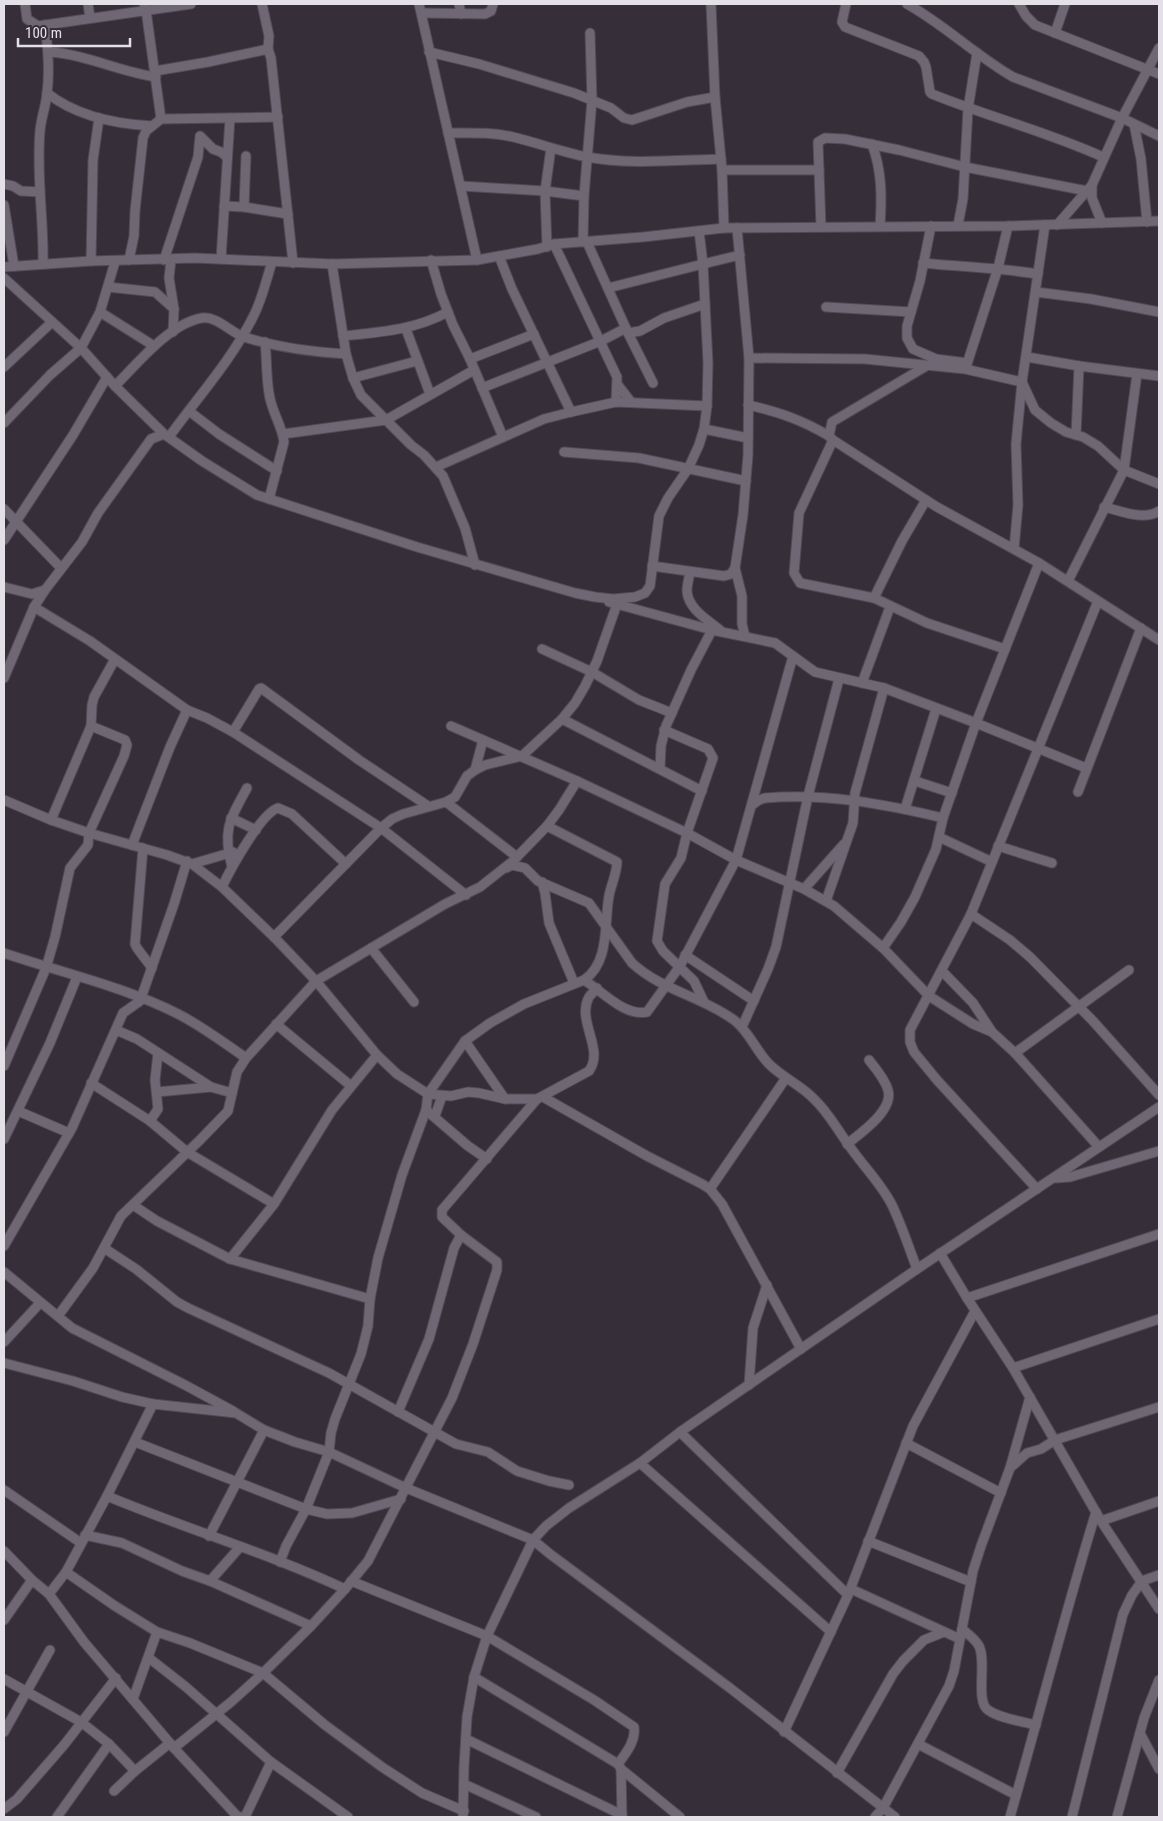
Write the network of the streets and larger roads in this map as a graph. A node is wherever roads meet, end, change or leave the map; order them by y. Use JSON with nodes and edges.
{"nodes":[{"id":1,"x":25,"y":4,"type":"edge"},
{"id":2,"x":88,"y":4,"type":"edge"},
{"id":3,"x":191,"y":4,"type":"edge"},
{"id":4,"x":262,"y":4,"type":"edge"},
{"id":5,"x":419,"y":4,"type":"edge"},
{"id":6,"x":459,"y":4,"type":"edge"},
{"id":7,"x":493,"y":4,"type":"edge"},
{"id":8,"x":711,"y":4,"type":"edge"},
{"id":9,"x":846,"y":4,"type":"edge"},
{"id":10,"x":907,"y":4,"type":"edge"},
{"id":11,"x":1019,"y":4,"type":"edge"},
{"id":12,"x":1065,"y":4,"type":"edge"},
{"id":13,"x":145,"y":7,"type":"edge"},
{"id":14,"x":422,"y":14,"type":"junction"},
{"id":15,"x":462,"y":14,"type":"junction"},
{"id":16,"x":90,"y":18,"type":"junction"},
{"id":17,"x":45,"y":25,"type":"junction"},
{"id":18,"x":590,"y":33,"type":"dead end"},
{"id":19,"x":1055,"y":33,"type":"junction"},
{"id":20,"x":1159,"y":48,"type":"edge"},
{"id":21,"x":268,"y":49,"type":"junction"},
{"id":22,"x":49,"y":52,"type":"junction"},
{"id":23,"x":429,"y":52,"type":"junction"},
{"id":24,"x":977,"y":53,"type":"junction"},
{"id":25,"x":1149,"y":69,"type":"junction"},
{"id":26,"x":156,"y":74,"type":"junction"},
{"id":27,"x":1159,"y":74,"type":"edge"},
{"id":28,"x":47,"y":93,"type":"junction"},
{"id":29,"x":715,"y":97,"type":"junction"},
{"id":30,"x":592,"y":100,"type":"junction"},
{"id":31,"x":968,"y":109,"type":"junction"},
{"id":32,"x":203,"y":117,"type":"junction"},
{"id":33,"x":99,"y":118,"type":"junction"},
{"id":34,"x":230,"y":118,"type":"junction"},
{"id":35,"x":278,"y":118,"type":"junction"},
{"id":36,"x":1122,"y":118,"type":"junction"},
{"id":37,"x":161,"y":119,"type":"junction"},
{"id":38,"x":1134,"y":124,"type":"junction"},
{"id":39,"x":152,"y":126,"type":"junction"},
{"id":40,"x":448,"y":133,"type":"junction"},
{"id":41,"x":200,"y":136,"type":"junction"},
{"id":42,"x":1159,"y":136,"type":"edge"},
{"id":43,"x":872,"y":144,"type":"junction"},
{"id":44,"x":551,"y":148,"type":"junction"},
{"id":45,"x":246,"y":156,"type":"dead end"},
{"id":46,"x":227,"y":157,"type":"junction"},
{"id":47,"x":587,"y":157,"type":"junction"},
{"id":48,"x":1103,"y":158,"type":"junction"},
{"id":49,"x":721,"y":159,"type":"junction"},
{"id":50,"x":965,"y":167,"type":"junction"},
{"id":51,"x":722,"y":170,"type":"junction"},
{"id":52,"x":819,"y":170,"type":"junction"},
{"id":53,"x":4,"y":184,"type":"edge"},
{"id":54,"x":461,"y":186,"type":"junction"},
{"id":55,"x":1089,"y":188,"type":"junction"},
{"id":56,"x":545,"y":191,"type":"junction"},
{"id":57,"x":40,"y":192,"type":"junction"},
{"id":58,"x":584,"y":196,"type":"junction"},
{"id":59,"x":4,"y":205,"type":"edge"},
{"id":60,"x":224,"y":206,"type":"junction"},
{"id":61,"x":244,"y":207,"type":"junction"},
{"id":62,"x":288,"y":214,"type":"junction"},
{"id":63,"x":1159,"y":221,"type":"edge"},
{"id":64,"x":1147,"y":222,"type":"junction"},
{"id":65,"x":1102,"y":223,"type":"junction"},
{"id":66,"x":1057,"y":224,"type":"junction"},
{"id":67,"x":958,"y":225,"type":"junction"},
{"id":68,"x":1045,"y":225,"type":"junction"},
{"id":69,"x":880,"y":226,"type":"junction"},
{"id":70,"x":931,"y":226,"type":"junction"},
{"id":71,"x":1008,"y":226,"type":"junction"},
{"id":72,"x":821,"y":227,"type":"junction"},
{"id":73,"x":724,"y":228,"type":"junction"},
{"id":74,"x":738,"y":228,"type":"junction"},
{"id":75,"x":699,"y":231,"type":"junction"},
{"id":76,"x":585,"y":242,"type":"junction"},
{"id":77,"x":551,"y":245,"type":"junction"},
{"id":78,"x":740,"y":255,"type":"junction"},
{"id":79,"x":499,"y":256,"type":"junction"},
{"id":80,"x":221,"y":259,"type":"junction"},
{"id":81,"x":129,"y":260,"type":"junction"},
{"id":82,"x":167,"y":260,"type":"junction"},
{"id":83,"x":431,"y":260,"type":"junction"},
{"id":84,"x":477,"y":260,"type":"junction"},
{"id":85,"x":91,"y":261,"type":"junction"},
{"id":86,"x":115,"y":262,"type":"junction"},
{"id":87,"x":272,"y":262,"type":"junction"},
{"id":88,"x":293,"y":263,"type":"junction"},
{"id":89,"x":923,"y":263,"type":"junction"},
{"id":90,"x":43,"y":264,"type":"junction"},
{"id":91,"x":332,"y":264,"type":"junction"},
{"id":92,"x":703,"y":264,"type":"junction"},
{"id":93,"x":14,"y":266,"type":"junction"},
{"id":94,"x":4,"y":267,"type":"edge"},
{"id":95,"x":998,"y":268,"type":"junction"},
{"id":96,"x":1038,"y":274,"type":"junction"},
{"id":97,"x":4,"y":280,"type":"edge"},
{"id":98,"x":108,"y":287,"type":"junction"},
{"id":99,"x":608,"y":288,"type":"junction"},
{"id":100,"x":1036,"y":292,"type":"junction"},
{"id":101,"x":705,"y":304,"type":"junction"},
{"id":102,"x":826,"y":307,"type":"dead end"},
{"id":103,"x":174,"y":308,"type":"junction"},
{"id":104,"x":100,"y":312,"type":"junction"},
{"id":105,"x":448,"y":312,"type":"junction"},
{"id":106,"x":911,"y":312,"type":"junction"},
{"id":107,"x":1159,"y":312,"type":"edge"},
{"id":108,"x":52,"y":322,"type":"junction"},
{"id":109,"x":406,"y":329,"type":"junction"},
{"id":110,"x":173,"y":332,"type":"junction"},
{"id":111,"x":534,"y":334,"type":"junction"},
{"id":112,"x":613,"y":335,"type":"junction"},
{"id":113,"x":242,"y":336,"type":"junction"},
{"id":114,"x":344,"y":336,"type":"junction"},
{"id":115,"x":630,"y":336,"type":"junction"},
{"id":116,"x":601,"y":341,"type":"junction"},
{"id":117,"x":264,"y":342,"type":"junction"},
{"id":118,"x":154,"y":346,"type":"junction"},
{"id":119,"x":81,"y":348,"type":"junction"},
{"id":120,"x":346,"y":354,"type":"junction"},
{"id":121,"x":1027,"y":357,"type":"junction"},
{"id":122,"x":749,"y":358,"type":"junction"},
{"id":123,"x":470,"y":359,"type":"junction"},
{"id":124,"x":417,"y":362,"type":"junction"},
{"id":125,"x":548,"y":363,"type":"junction"},
{"id":126,"x":903,"y":363,"type":"junction"},
{"id":127,"x":928,"y":366,"type":"junction"},
{"id":128,"x":966,"y":366,"type":"junction"},
{"id":129,"x":1079,"y":366,"type":"junction"},
{"id":130,"x":4,"y":367,"type":"edge"},
{"id":131,"x":474,"y":370,"type":"junction"},
{"id":132,"x":1137,"y":374,"type":"junction"},
{"id":133,"x":1159,"y":376,"type":"edge"},
{"id":134,"x":107,"y":377,"type":"junction"},
{"id":135,"x":353,"y":378,"type":"junction"},
{"id":136,"x":902,"y":380,"type":"junction"},
{"id":137,"x":1022,"y":382,"type":"junction"},
{"id":138,"x":653,"y":383,"type":"dead end"},
{"id":139,"x":618,"y":384,"type":"junction"},
{"id":140,"x":115,"y":386,"type":"junction"},
{"id":141,"x":482,"y":388,"type":"junction"},
{"id":142,"x":430,"y":394,"type":"junction"},
{"id":143,"x":616,"y":402,"type":"junction"},
{"id":144,"x":631,"y":402,"type":"junction"},
{"id":145,"x":748,"y":405,"type":"junction"},
{"id":146,"x":707,"y":406,"type":"junction"},
{"id":147,"x":189,"y":411,"type":"junction"},
{"id":148,"x":571,"y":412,"type":"junction"},
{"id":149,"x":386,"y":420,"type":"junction"},
{"id":150,"x":4,"y":423,"type":"edge"},
{"id":151,"x":704,"y":429,"type":"junction"},
{"id":152,"x":283,"y":434,"type":"junction"},
{"id":153,"x":1076,"y":435,"type":"junction"},
{"id":154,"x":167,"y":436,"type":"junction"},
{"id":155,"x":503,"y":437,"type":"junction"},
{"id":156,"x":748,"y":438,"type":"junction"},
{"id":157,"x":831,"y":438,"type":"junction"},
{"id":158,"x":843,"y":446,"type":"junction"},
{"id":159,"x":564,"y":452,"type":"dead end"},
{"id":160,"x":829,"y":452,"type":"junction"},
{"id":161,"x":436,"y":467,"type":"junction"},
{"id":162,"x":688,"y":469,"type":"junction"},
{"id":163,"x":1124,"y":470,"type":"junction"},
{"id":164,"x":277,"y":471,"type":"junction"},
{"id":165,"x":746,"y":481,"type":"junction"},
{"id":166,"x":1159,"y":484,"type":"edge"},
{"id":167,"x":269,"y":499,"type":"junction"},
{"id":168,"x":926,"y":500,"type":"junction"},
{"id":169,"x":1104,"y":507,"type":"junction"},
{"id":170,"x":4,"y":509,"type":"edge"},
{"id":171,"x":1159,"y":511,"type":"edge"},
{"id":172,"x":16,"y":521,"type":"junction"},
{"id":173,"x":4,"y":540,"type":"edge"},
{"id":174,"x":1014,"y":549,"type":"junction"},
{"id":175,"x":1039,"y":563,"type":"junction"},
{"id":176,"x":475,"y":565,"type":"junction"},
{"id":177,"x":652,"y":566,"type":"junction"},
{"id":178,"x":60,"y":568,"type":"junction"},
{"id":179,"x":735,"y":568,"type":"junction"},
{"id":180,"x":690,"y":572,"type":"junction"},
{"id":181,"x":1068,"y":581,"type":"junction"},
{"id":182,"x":4,"y":587,"type":"edge"},
{"id":183,"x":44,"y":590,"type":"junction"},
{"id":184,"x":595,"y":598,"type":"junction"},
{"id":185,"x":874,"y":598,"type":"junction"},
{"id":186,"x":1098,"y":601,"type":"junction"},
{"id":187,"x":617,"y":604,"type":"junction"},
{"id":188,"x":34,"y":607,"type":"junction"},
{"id":189,"x":890,"y":607,"type":"junction"},
{"id":190,"x":742,"y":624,"type":"junction"},
{"id":191,"x":1141,"y":628,"type":"junction"},
{"id":192,"x":718,"y":630,"type":"junction"},
{"id":193,"x":745,"y":636,"type":"junction"},
{"id":194,"x":1159,"y":640,"type":"edge"},
{"id":195,"x":542,"y":649,"type":"dead end"},
{"id":196,"x":1005,"y":649,"type":"junction"},
{"id":197,"x":793,"y":656,"type":"junction"},
{"id":198,"x":115,"y":659,"type":"junction"},
{"id":199,"x":592,"y":672,"type":"junction"},
{"id":200,"x":4,"y":678,"type":"edge"},
{"id":201,"x":839,"y":679,"type":"junction"},
{"id":202,"x":862,"y":683,"type":"junction"},
{"id":203,"x":884,"y":688,"type":"junction"},
{"id":204,"x":936,"y":709,"type":"junction"},
{"id":205,"x":187,"y":710,"type":"junction"},
{"id":206,"x":672,"y":712,"type":"junction"},
{"id":207,"x":562,"y":719,"type":"junction"},
{"id":208,"x":976,"y":723,"type":"junction"},
{"id":209,"x":91,"y":726,"type":"junction"},
{"id":210,"x":451,"y":726,"type":"dead end"},
{"id":211,"x":664,"y":730,"type":"junction"},
{"id":212,"x":233,"y":732,"type":"junction"},
{"id":213,"x":483,"y":740,"type":"junction"},
{"id":214,"x":1038,"y":749,"type":"junction"},
{"id":215,"x":522,"y":756,"type":"junction"},
{"id":216,"x":1086,"y":768,"type":"junction"},
{"id":217,"x":660,"y":769,"type":"junction"},
{"id":218,"x":475,"y":770,"type":"junction"},
{"id":219,"x":577,"y":781,"type":"junction"},
{"id":220,"x":915,"y":781,"type":"junction"},
{"id":221,"x":247,"y":788,"type":"dead end"},
{"id":222,"x":702,"y":791,"type":"junction"},
{"id":223,"x":1078,"y":792,"type":"dead end"},
{"id":224,"x":952,"y":793,"type":"junction"},
{"id":225,"x":808,"y":796,"type":"junction"},
{"id":226,"x":4,"y":800,"type":"edge"},
{"id":227,"x":855,"y":801,"type":"junction"},
{"id":228,"x":446,"y":802,"type":"junction"},
{"id":229,"x":752,"y":805,"type":"junction"},
{"id":230,"x":428,"y":806,"type":"junction"},
{"id":231,"x":905,"y":809,"type":"junction"},
{"id":232,"x":231,"y":818,"type":"junction"},
{"id":233,"x":943,"y":818,"type":"junction"},
{"id":234,"x":51,"y":820,"type":"junction"},
{"id":235,"x":547,"y":826,"type":"junction"},
{"id":236,"x":381,"y":828,"type":"junction"},
{"id":237,"x":256,"y":830,"type":"junction"},
{"id":238,"x":89,"y":833,"type":"junction"},
{"id":239,"x":687,"y":833,"type":"junction"},
{"id":240,"x":939,"y":837,"type":"junction"},
{"id":241,"x":847,"y":840,"type":"junction"},
{"id":242,"x":132,"y":845,"type":"junction"},
{"id":243,"x":998,"y":846,"type":"junction"},
{"id":244,"x":143,"y":848,"type":"junction"},
{"id":245,"x":244,"y":848,"type":"junction"},
{"id":246,"x":228,"y":854,"type":"junction"},
{"id":247,"x":517,"y":857,"type":"junction"},
{"id":248,"x":736,"y":860,"type":"junction"},
{"id":249,"x":992,"y":862,"type":"junction"},
{"id":250,"x":190,"y":863,"type":"junction"},
{"id":251,"x":1052,"y":863,"type":"dead end"},
{"id":252,"x":346,"y":864,"type":"junction"},
{"id":253,"x":232,"y":867,"type":"junction"},
{"id":254,"x":504,"y":868,"type":"junction"},
{"id":255,"x":542,"y":882,"type":"junction"},
{"id":256,"x":790,"y":882,"type":"junction"},
{"id":257,"x":222,"y":888,"type":"junction"},
{"id":258,"x":804,"y":888,"type":"junction"},
{"id":259,"x":466,"y":895,"type":"junction"},
{"id":260,"x":826,"y":901,"type":"junction"},
{"id":261,"x":971,"y":914,"type":"junction"},
{"id":262,"x":606,"y":925,"type":"junction"},
{"id":263,"x":274,"y":937,"type":"junction"},
{"id":264,"x":371,"y":948,"type":"junction"},
{"id":265,"x":883,"y":948,"type":"junction"},
{"id":266,"x":4,"y":953,"type":"edge"},
{"id":267,"x":686,"y":955,"type":"junction"},
{"id":268,"x":680,"y":966,"type":"junction"},
{"id":269,"x":46,"y":968,"type":"junction"},
{"id":270,"x":152,"y":968,"type":"junction"},
{"id":271,"x":1129,"y":970,"type":"dead end"},
{"id":272,"x":942,"y":971,"type":"junction"},
{"id":273,"x":77,"y":976,"type":"junction"},
{"id":274,"x":584,"y":980,"type":"junction"},
{"id":275,"x":316,"y":982,"type":"junction"},
{"id":276,"x":574,"y":983,"type":"junction"},
{"id":277,"x":665,"y":984,"type":"junction"},
{"id":278,"x":597,"y":988,"type":"junction"},
{"id":279,"x":929,"y":996,"type":"junction"},
{"id":280,"x":141,"y":998,"type":"junction"},
{"id":281,"x":754,"y":1001,"type":"junction"},
{"id":282,"x":414,"y":1002,"type":"dead end"},
{"id":283,"x":704,"y":1002,"type":"junction"},
{"id":284,"x":1079,"y":1006,"type":"junction"},
{"id":285,"x":276,"y":1024,"type":"junction"},
{"id":286,"x":742,"y":1027,"type":"junction"},
{"id":287,"x":116,"y":1030,"type":"junction"},
{"id":288,"x":992,"y":1032,"type":"junction"},
{"id":289,"x":465,"y":1041,"type":"junction"},
{"id":290,"x":158,"y":1053,"type":"junction"},
{"id":291,"x":1016,"y":1053,"type":"junction"},
{"id":292,"x":377,"y":1055,"type":"junction"},
{"id":293,"x":246,"y":1058,"type":"junction"},
{"id":294,"x":869,"y":1060,"type":"dead end"},
{"id":295,"x":4,"y":1066,"type":"edge"},
{"id":296,"x":786,"y":1078,"type":"junction"},
{"id":297,"x":91,"y":1083,"type":"junction"},
{"id":298,"x":351,"y":1086,"type":"junction"},
{"id":299,"x":211,"y":1087,"type":"junction"},
{"id":300,"x":157,"y":1092,"type":"junction"},
{"id":301,"x":232,"y":1093,"type":"junction"},
{"id":302,"x":428,"y":1094,"type":"junction"},
{"id":303,"x":1159,"y":1095,"type":"edge"},
{"id":304,"x":442,"y":1096,"type":"junction"},
{"id":305,"x":540,"y":1098,"type":"junction"},
{"id":306,"x":505,"y":1099,"type":"junction"},
{"id":307,"x":1159,"y":1107,"type":"edge"},
{"id":308,"x":426,"y":1110,"type":"junction"},
{"id":309,"x":18,"y":1112,"type":"junction"},
{"id":310,"x":435,"y":1116,"type":"junction"},
{"id":311,"x":150,"y":1121,"type":"junction"},
{"id":312,"x":69,"y":1133,"type":"junction"},
{"id":313,"x":4,"y":1139,"type":"edge"},
{"id":314,"x":848,"y":1144,"type":"junction"},
{"id":315,"x":1099,"y":1147,"type":"junction"},
{"id":316,"x":1159,"y":1150,"type":"edge"},
{"id":317,"x":187,"y":1152,"type":"junction"},
{"id":318,"x":487,"y":1159,"type":"junction"},
{"id":319,"x":1053,"y":1178,"type":"junction"},
{"id":320,"x":710,"y":1189,"type":"junction"},
{"id":321,"x":1037,"y":1189,"type":"junction"},
{"id":322,"x":274,"y":1204,"type":"junction"},
{"id":323,"x":132,"y":1205,"type":"junction"},
{"id":324,"x":461,"y":1234,"type":"junction"},
{"id":325,"x":1159,"y":1234,"type":"edge"},
{"id":326,"x":4,"y":1246,"type":"edge"},
{"id":327,"x":104,"y":1248,"type":"junction"},
{"id":328,"x":940,"y":1253,"type":"junction"},
{"id":329,"x":230,"y":1259,"type":"junction"},
{"id":330,"x":916,"y":1269,"type":"junction"},
{"id":331,"x":4,"y":1272,"type":"edge"},
{"id":332,"x":767,"y":1285,"type":"junction"},
{"id":333,"x":966,"y":1298,"type":"junction"},
{"id":334,"x":370,"y":1299,"type":"junction"},
{"id":335,"x":40,"y":1303,"type":"junction"},
{"id":336,"x":975,"y":1311,"type":"junction"},
{"id":337,"x":58,"y":1316,"type":"junction"},
{"id":338,"x":1159,"y":1319,"type":"edge"},
{"id":339,"x":4,"y":1342,"type":"edge"},
{"id":340,"x":801,"y":1349,"type":"junction"},
{"id":341,"x":4,"y":1364,"type":"edge"},
{"id":342,"x":1013,"y":1368,"type":"junction"},
{"id":343,"x":350,"y":1384,"type":"junction"},
{"id":344,"x":750,"y":1385,"type":"junction"},
{"id":345,"x":1030,"y":1397,"type":"junction"},
{"id":346,"x":153,"y":1404,"type":"junction"},
{"id":347,"x":1159,"y":1406,"type":"edge"},
{"id":348,"x":398,"y":1412,"type":"junction"},
{"id":349,"x":236,"y":1413,"type":"junction"},
{"id":350,"x":264,"y":1430,"type":"junction"},
{"id":351,"x":434,"y":1430,"type":"junction"},
{"id":352,"x":680,"y":1432,"type":"junction"},
{"id":353,"x":1055,"y":1440,"type":"junction"},
{"id":354,"x":135,"y":1442,"type":"junction"},
{"id":355,"x":906,"y":1443,"type":"junction"},
{"id":356,"x":329,"y":1452,"type":"junction"},
{"id":357,"x":640,"y":1463,"type":"junction"},
{"id":358,"x":1010,"y":1468,"type":"junction"},
{"id":359,"x":237,"y":1482,"type":"junction"},
{"id":360,"x":569,"y":1485,"type":"dead end"},
{"id":361,"x":406,"y":1488,"type":"junction"},
{"id":362,"x":4,"y":1490,"type":"edge"},
{"id":363,"x":1001,"y":1493,"type":"junction"},
{"id":364,"x":107,"y":1496,"type":"junction"},
{"id":365,"x":401,"y":1499,"type":"junction"},
{"id":366,"x":1159,"y":1501,"type":"edge"},
{"id":367,"x":306,"y":1509,"type":"junction"},
{"id":368,"x":1096,"y":1512,"type":"junction"},
{"id":369,"x":1102,"y":1521,"type":"junction"},
{"id":370,"x":209,"y":1536,"type":"junction"},
{"id":371,"x":83,"y":1539,"type":"junction"},
{"id":372,"x":533,"y":1540,"type":"junction"},
{"id":373,"x":868,"y":1541,"type":"junction"},
{"id":374,"x":240,"y":1548,"type":"junction"},
{"id":375,"x":4,"y":1551,"type":"edge"},
{"id":376,"x":280,"y":1562,"type":"junction"},
{"id":377,"x":66,"y":1572,"type":"junction"},
{"id":378,"x":1159,"y":1575,"type":"edge"},
{"id":379,"x":32,"y":1580,"type":"junction"},
{"id":380,"x":210,"y":1581,"type":"junction"},
{"id":381,"x":1142,"y":1581,"type":"junction"},
{"id":382,"x":971,"y":1582,"type":"junction"},
{"id":383,"x":348,"y":1585,"type":"junction"},
{"id":384,"x":849,"y":1592,"type":"junction"},
{"id":385,"x":49,"y":1594,"type":"junction"},
{"id":386,"x":1159,"y":1609,"type":"edge"},
{"id":387,"x":5,"y":1616,"type":"edge"},
{"id":388,"x":311,"y":1626,"type":"junction"},
{"id":389,"x":962,"y":1629,"type":"junction"},
{"id":390,"x":157,"y":1632,"type":"junction"},
{"id":391,"x":831,"y":1632,"type":"junction"},
{"id":392,"x":944,"y":1632,"type":"junction"},
{"id":393,"x":487,"y":1636,"type":"junction"},
{"id":394,"x":960,"y":1639,"type":"junction"},
{"id":395,"x":50,"y":1650,"type":"dead end"},
{"id":396,"x":149,"y":1658,"type":"junction"},
{"id":397,"x":263,"y":1672,"type":"junction"},
{"id":398,"x":474,"y":1677,"type":"junction"},
{"id":399,"x":116,"y":1678,"type":"junction"},
{"id":400,"x":4,"y":1679,"type":"edge"},
{"id":401,"x":1159,"y":1680,"type":"edge"},
{"id":402,"x":27,"y":1692,"type":"junction"},
{"id":403,"x":133,"y":1699,"type":"junction"},
{"id":404,"x":217,"y":1714,"type":"junction"},
{"id":405,"x":81,"y":1722,"type":"junction"},
{"id":406,"x":1036,"y":1725,"type":"junction"},
{"id":407,"x":4,"y":1732,"type":"edge"},
{"id":408,"x":784,"y":1732,"type":"junction"},
{"id":409,"x":1140,"y":1733,"type":"junction"},
{"id":410,"x":466,"y":1739,"type":"junction"},
{"id":411,"x":109,"y":1744,"type":"junction"},
{"id":412,"x":918,"y":1744,"type":"junction"},
{"id":413,"x":172,"y":1745,"type":"junction"},
{"id":414,"x":271,"y":1762,"type":"junction"},
{"id":415,"x":620,"y":1767,"type":"junction"},
{"id":416,"x":1159,"y":1769,"type":"edge"},
{"id":417,"x":135,"y":1771,"type":"junction"},
{"id":418,"x":837,"y":1773,"type":"junction"},
{"id":419,"x":464,"y":1784,"type":"junction"},
{"id":420,"x":114,"y":1791,"type":"dead end"},
{"id":421,"x":1016,"y":1795,"type":"junction"},
{"id":422,"x":884,"y":1808,"type":"junction"},
{"id":423,"x":4,"y":1809,"type":"edge"},
{"id":424,"x":464,"y":1814,"type":"edge"},
{"id":425,"x":622,"y":1816,"type":"edge"},
{"id":426,"x":57,"y":1817,"type":"edge"},
{"id":427,"x":240,"y":1817,"type":"edge"},
{"id":428,"x":348,"y":1817,"type":"edge"},
{"id":429,"x":536,"y":1817,"type":"edge"},
{"id":430,"x":680,"y":1817,"type":"edge"},
{"id":431,"x":875,"y":1817,"type":"edge"},
{"id":432,"x":895,"y":1817,"type":"edge"},
{"id":433,"x":1010,"y":1817,"type":"edge"},
{"id":434,"x":1072,"y":1817,"type":"edge"},
{"id":435,"x":1117,"y":1817,"type":"edge"}],
"edges":[{"from":1,"to":17,"type":"street"},
{"from":2,"to":16,"type":"street"},
{"from":3,"to":13,"type":"street"},
{"from":4,"to":21,"type":"street"},
{"from":5,"to":14,"type":"street"},
{"from":6,"to":15,"type":"street"},
{"from":7,"to":15,"type":"street"},
{"from":8,"to":29,"type":"street"},
{"from":9,"to":31,"type":"street"},
{"from":10,"to":24,"type":"street"},
{"from":11,"to":19,"type":"street"},
{"from":12,"to":19,"type":"street"},
{"from":13,"to":16,"type":"street"},
{"from":13,"to":26,"type":"street"},
{"from":14,"to":15,"type":"street"},
{"from":14,"to":23,"type":"street"},
{"from":16,"to":17,"type":"street"},
{"from":17,"to":22,"type":"street"},
{"from":18,"to":30,"type":"street"},
{"from":19,"to":25,"type":"street"},
{"from":20,"to":25,"type":"street"},
{"from":21,"to":26,"type":"street"},
{"from":21,"to":35,"type":"street"},
{"from":22,"to":26,"type":"street"},
{"from":22,"to":28,"type":"street"},
{"from":23,"to":30,"type":"street"},
{"from":23,"to":40,"type":"street"},
{"from":24,"to":31,"type":"street"},
{"from":24,"to":36,"type":"street"},
{"from":25,"to":27,"type":"street"},
{"from":25,"to":36,"type":"street"},
{"from":26,"to":37,"type":"street"},
{"from":28,"to":33,"type":"street"},
{"from":28,"to":57,"type":"street"},
{"from":29,"to":30,"type":"street"},
{"from":29,"to":49,"type":"street"},
{"from":30,"to":47,"type":"street"},
{"from":31,"to":48,"type":"street"},
{"from":31,"to":50,"type":"street"},
{"from":32,"to":34,"type":"street"},
{"from":32,"to":37,"type":"street"},
{"from":32,"to":41,"type":"street"},
{"from":33,"to":39,"type":"street"},
{"from":33,"to":85,"type":"street"},
{"from":34,"to":35,"type":"street"},
{"from":34,"to":46,"type":"street"},
{"from":35,"to":62,"type":"street"},
{"from":36,"to":38,"type":"street"},
{"from":36,"to":48,"type":"street"},
{"from":37,"to":39,"type":"street"},
{"from":38,"to":42,"type":"street"},
{"from":38,"to":64,"type":"street"},
{"from":39,"to":81,"type":"street"},
{"from":40,"to":44,"type":"street"},
{"from":40,"to":54,"type":"street"},
{"from":41,"to":46,"type":"street"},
{"from":41,"to":82,"type":"street"},
{"from":43,"to":50,"type":"street"},
{"from":43,"to":52,"type":"street"},
{"from":43,"to":69,"type":"street"},
{"from":44,"to":47,"type":"street"},
{"from":44,"to":56,"type":"street"},
{"from":45,"to":61,"type":"street"},
{"from":46,"to":60,"type":"street"},
{"from":47,"to":49,"type":"street"},
{"from":47,"to":58,"type":"street"},
{"from":48,"to":55,"type":"street"},
{"from":49,"to":51,"type":"street"},
{"from":50,"to":55,"type":"street"},
{"from":50,"to":67,"type":"street"},
{"from":51,"to":52,"type":"street"},
{"from":51,"to":73,"type":"street"},
{"from":52,"to":72,"type":"street"},
{"from":53,"to":57,"type":"street"},
{"from":54,"to":56,"type":"street"},
{"from":54,"to":84,"type":"street"},
{"from":55,"to":65,"type":"street"},
{"from":55,"to":66,"type":"street"},
{"from":56,"to":58,"type":"street"},
{"from":56,"to":77,"type":"street"},
{"from":57,"to":90,"type":"street"},
{"from":58,"to":76,"type":"street"},
{"from":59,"to":93,"type":"street"},
{"from":60,"to":61,"type":"street"},
{"from":60,"to":80,"type":"street"},
{"from":61,"to":62,"type":"street"},
{"from":62,"to":88,"type":"street"},
{"from":63,"to":64,"type":"street"},
{"from":64,"to":65,"type":"street"},
{"from":65,"to":66,"type":"street"},
{"from":66,"to":68,"type":"street"},
{"from":67,"to":70,"type":"street"},
{"from":67,"to":71,"type":"street"},
{"from":68,"to":71,"type":"street"},
{"from":68,"to":96,"type":"street"},
{"from":69,"to":70,"type":"street"},
{"from":69,"to":72,"type":"street"},
{"from":70,"to":89,"type":"street"},
{"from":71,"to":95,"type":"street"},
{"from":72,"to":74,"type":"street"},
{"from":73,"to":74,"type":"street"},
{"from":73,"to":75,"type":"street"},
{"from":74,"to":78,"type":"street"},
{"from":75,"to":76,"type":"street"},
{"from":75,"to":92,"type":"street"},
{"from":76,"to":77,"type":"street"},
{"from":76,"to":99,"type":"street"},
{"from":77,"to":79,"type":"street"},
{"from":77,"to":116,"type":"street"},
{"from":78,"to":92,"type":"street"},
{"from":78,"to":122,"type":"street"},
{"from":79,"to":84,"type":"street"},
{"from":79,"to":111,"type":"street"},
{"from":80,"to":82,"type":"street"},
{"from":80,"to":87,"type":"street"},
{"from":81,"to":82,"type":"street"},
{"from":81,"to":86,"type":"street"},
{"from":82,"to":103,"type":"street"},
{"from":83,"to":84,"type":"street"},
{"from":83,"to":91,"type":"street"},
{"from":83,"to":105,"type":"street"},
{"from":85,"to":86,"type":"street"},
{"from":85,"to":90,"type":"street"},
{"from":86,"to":98,"type":"street"},
{"from":87,"to":88,"type":"street"},
{"from":87,"to":113,"type":"street"},
{"from":88,"to":91,"type":"street"},
{"from":89,"to":95,"type":"street"},
{"from":89,"to":106,"type":"street"},
{"from":90,"to":93,"type":"street"},
{"from":91,"to":114,"type":"street"},
{"from":92,"to":99,"type":"street"},
{"from":92,"to":101,"type":"street"},
{"from":93,"to":94,"type":"street"},
{"from":95,"to":96,"type":"street"},
{"from":95,"to":128,"type":"street"},
{"from":96,"to":100,"type":"street"},
{"from":97,"to":108,"type":"street"},
{"from":98,"to":103,"type":"street"},
{"from":98,"to":104,"type":"street"},
{"from":99,"to":115,"type":"street"},
{"from":100,"to":107,"type":"street"},
{"from":100,"to":121,"type":"street"},
{"from":101,"to":115,"type":"street"},
{"from":101,"to":146,"type":"street"},
{"from":102,"to":106,"type":"street"},
{"from":103,"to":110,"type":"street"},
{"from":104,"to":118,"type":"street"},
{"from":104,"to":119,"type":"street"},
{"from":105,"to":109,"type":"street"},
{"from":105,"to":123,"type":"street"},
{"from":106,"to":128,"type":"street"},
{"from":108,"to":119,"type":"street"},
{"from":108,"to":130,"type":"street"},
{"from":109,"to":114,"type":"street"},
{"from":109,"to":124,"type":"street"},
{"from":110,"to":113,"type":"street"},
{"from":110,"to":118,"type":"street"},
{"from":111,"to":123,"type":"street"},
{"from":111,"to":125,"type":"street"},
{"from":112,"to":115,"type":"street"},
{"from":112,"to":115,"type":"street"},
{"from":112,"to":116,"type":"street"},
{"from":113,"to":117,"type":"street"},
{"from":113,"to":147,"type":"street"},
{"from":114,"to":120,"type":"street"},
{"from":115,"to":138,"type":"street"},
{"from":116,"to":125,"type":"street"},
{"from":116,"to":139,"type":"street"},
{"from":117,"to":120,"type":"street"},
{"from":117,"to":152,"type":"street"},
{"from":118,"to":140,"type":"street"},
{"from":119,"to":134,"type":"street"},
{"from":119,"to":150,"type":"street"},
{"from":120,"to":135,"type":"street"},
{"from":121,"to":129,"type":"street"},
{"from":121,"to":137,"type":"street"},
{"from":122,"to":126,"type":"street"},
{"from":122,"to":145,"type":"street"},
{"from":123,"to":131,"type":"street"},
{"from":124,"to":135,"type":"street"},
{"from":124,"to":142,"type":"street"},
{"from":125,"to":141,"type":"street"},
{"from":125,"to":148,"type":"street"},
{"from":126,"to":127,"type":"street"},
{"from":126,"to":136,"type":"street"},
{"from":127,"to":128,"type":"street"},
{"from":127,"to":136,"type":"street"},
{"from":128,"to":137,"type":"street"},
{"from":129,"to":132,"type":"street"},
{"from":129,"to":153,"type":"street"},
{"from":131,"to":141,"type":"street"},
{"from":131,"to":142,"type":"street"},
{"from":132,"to":133,"type":"street"},
{"from":132,"to":163,"type":"street"},
{"from":134,"to":140,"type":"street"},
{"from":134,"to":172,"type":"street"},
{"from":135,"to":149,"type":"street"},
{"from":136,"to":157,"type":"street"},
{"from":137,"to":153,"type":"street"},
{"from":137,"to":174,"type":"street"},
{"from":139,"to":143,"type":"street"},
{"from":139,"to":144,"type":"street"},
{"from":140,"to":154,"type":"street"},
{"from":141,"to":155,"type":"street"},
{"from":142,"to":149,"type":"street"},
{"from":143,"to":144,"type":"street"},
{"from":143,"to":148,"type":"street"},
{"from":144,"to":146,"type":"street"},
{"from":145,"to":156,"type":"street"},
{"from":145,"to":157,"type":"street"},
{"from":146,"to":151,"type":"street"},
{"from":147,"to":154,"type":"street"},
{"from":147,"to":164,"type":"street"},
{"from":148,"to":155,"type":"street"},
{"from":149,"to":152,"type":"street"},
{"from":149,"to":161,"type":"street"},
{"from":151,"to":156,"type":"street"},
{"from":151,"to":162,"type":"street"},
{"from":152,"to":164,"type":"street"},
{"from":153,"to":163,"type":"street"},
{"from":154,"to":167,"type":"street"},
{"from":154,"to":178,"type":"street"},
{"from":155,"to":161,"type":"street"},
{"from":156,"to":165,"type":"street"},
{"from":157,"to":158,"type":"street"},
{"from":157,"to":160,"type":"street"},
{"from":158,"to":160,"type":"street"},
{"from":158,"to":168,"type":"street"},
{"from":159,"to":162,"type":"street"},
{"from":160,"to":185,"type":"street"},
{"from":161,"to":176,"type":"street"},
{"from":162,"to":165,"type":"street"},
{"from":162,"to":177,"type":"street"},
{"from":163,"to":166,"type":"street"},
{"from":163,"to":169,"type":"street"},
{"from":164,"to":167,"type":"street"},
{"from":165,"to":179,"type":"street"},
{"from":167,"to":176,"type":"street"},
{"from":168,"to":174,"type":"street"},
{"from":168,"to":185,"type":"street"},
{"from":169,"to":171,"type":"street"},
{"from":169,"to":181,"type":"street"},
{"from":170,"to":172,"type":"street"},
{"from":172,"to":173,"type":"street"},
{"from":172,"to":178,"type":"street"},
{"from":174,"to":175,"type":"street"},
{"from":175,"to":181,"type":"street"},
{"from":175,"to":196,"type":"street"},
{"from":176,"to":184,"type":"street"},
{"from":177,"to":180,"type":"street"},
{"from":177,"to":184,"type":"street"},
{"from":178,"to":183,"type":"street"},
{"from":179,"to":180,"type":"street"},
{"from":179,"to":190,"type":"street"},
{"from":180,"to":192,"type":"street"},
{"from":181,"to":186,"type":"street"},
{"from":182,"to":183,"type":"street"},
{"from":183,"to":188,"type":"street"},
{"from":184,"to":187,"type":"street"},
{"from":185,"to":189,"type":"street"},
{"from":186,"to":191,"type":"street"},
{"from":186,"to":214,"type":"street"},
{"from":187,"to":192,"type":"street"},
{"from":187,"to":199,"type":"street"},
{"from":188,"to":198,"type":"street"},
{"from":188,"to":200,"type":"street"},
{"from":189,"to":196,"type":"street"},
{"from":189,"to":202,"type":"street"},
{"from":190,"to":192,"type":"street"},
{"from":190,"to":193,"type":"street"},
{"from":191,"to":194,"type":"street"},
{"from":191,"to":216,"type":"street"},
{"from":192,"to":193,"type":"street"},
{"from":192,"to":206,"type":"street"},
{"from":193,"to":197,"type":"street"},
{"from":195,"to":199,"type":"street"},
{"from":196,"to":208,"type":"street"},
{"from":197,"to":201,"type":"street"},
{"from":197,"to":229,"type":"street"},
{"from":198,"to":205,"type":"street"},
{"from":198,"to":209,"type":"street"},
{"from":199,"to":206,"type":"street"},
{"from":199,"to":207,"type":"street"},
{"from":201,"to":202,"type":"street"},
{"from":201,"to":225,"type":"street"},
{"from":202,"to":203,"type":"street"},
{"from":203,"to":204,"type":"street"},
{"from":203,"to":227,"type":"street"},
{"from":204,"to":208,"type":"street"},
{"from":204,"to":220,"type":"street"},
{"from":205,"to":212,"type":"street"},
{"from":205,"to":242,"type":"street"},
{"from":206,"to":211,"type":"street"},
{"from":207,"to":215,"type":"street"},
{"from":207,"to":217,"type":"street"},
{"from":208,"to":214,"type":"street"},
{"from":208,"to":224,"type":"street"},
{"from":209,"to":234,"type":"street"},
{"from":209,"to":238,"type":"street"},
{"from":210,"to":213,"type":"street"},
{"from":211,"to":217,"type":"street"},
{"from":211,"to":222,"type":"street"},
{"from":212,"to":230,"type":"street"},
{"from":212,"to":236,"type":"street"},
{"from":213,"to":215,"type":"street"},
{"from":213,"to":218,"type":"street"},
{"from":214,"to":216,"type":"street"},
{"from":214,"to":243,"type":"street"},
{"from":215,"to":218,"type":"street"},
{"from":215,"to":219,"type":"street"},
{"from":216,"to":223,"type":"street"},
{"from":217,"to":222,"type":"street"},
{"from":218,"to":228,"type":"street"},
{"from":219,"to":235,"type":"street"},
{"from":219,"to":239,"type":"street"},
{"from":220,"to":224,"type":"street"},
{"from":220,"to":231,"type":"street"},
{"from":221,"to":232,"type":"street"},
{"from":222,"to":239,"type":"street"},
{"from":224,"to":233,"type":"street"},
{"from":225,"to":227,"type":"street"},
{"from":225,"to":229,"type":"street"},
{"from":225,"to":256,"type":"street"},
{"from":226,"to":234,"type":"street"},
{"from":227,"to":231,"type":"street"},
{"from":227,"to":241,"type":"street"},
{"from":228,"to":230,"type":"street"},
{"from":228,"to":247,"type":"street"},
{"from":229,"to":248,"type":"street"},
{"from":230,"to":236,"type":"street"},
{"from":231,"to":233,"type":"street"},
{"from":232,"to":237,"type":"street"},
{"from":232,"to":246,"type":"street"},
{"from":233,"to":240,"type":"street"},
{"from":234,"to":238,"type":"street"},
{"from":235,"to":247,"type":"street"},
{"from":235,"to":262,"type":"street"},
{"from":236,"to":252,"type":"street"},
{"from":236,"to":259,"type":"street"},
{"from":237,"to":245,"type":"street"},
{"from":237,"to":252,"type":"street"},
{"from":238,"to":242,"type":"street"},
{"from":238,"to":269,"type":"street"},
{"from":239,"to":248,"type":"street"},
{"from":239,"to":268,"type":"street"},
{"from":240,"to":249,"type":"street"},
{"from":240,"to":265,"type":"street"},
{"from":241,"to":258,"type":"street"},
{"from":241,"to":260,"type":"street"},
{"from":242,"to":244,"type":"street"},
{"from":243,"to":249,"type":"street"},
{"from":243,"to":251,"type":"street"},
{"from":244,"to":250,"type":"street"},
{"from":244,"to":270,"type":"street"},
{"from":245,"to":246,"type":"street"},
{"from":245,"to":253,"type":"street"},
{"from":246,"to":250,"type":"street"},
{"from":246,"to":253,"type":"street"},
{"from":247,"to":254,"type":"street"},
{"from":248,"to":256,"type":"street"},
{"from":248,"to":267,"type":"street"},
{"from":249,"to":261,"type":"street"},
{"from":250,"to":257,"type":"street"},
{"from":250,"to":270,"type":"street"},
{"from":252,"to":263,"type":"street"},
{"from":253,"to":257,"type":"street"},
{"from":254,"to":255,"type":"street"},
{"from":254,"to":259,"type":"street"},
{"from":255,"to":262,"type":"street"},
{"from":255,"to":276,"type":"street"},
{"from":256,"to":258,"type":"street"},
{"from":256,"to":281,"type":"street"},
{"from":257,"to":263,"type":"street"},
{"from":258,"to":260,"type":"street"},
{"from":259,"to":264,"type":"street"},
{"from":260,"to":265,"type":"street"},
{"from":261,"to":272,"type":"street"},
{"from":261,"to":284,"type":"street"},
{"from":262,"to":274,"type":"street"},
{"from":262,"to":277,"type":"street"},
{"from":263,"to":275,"type":"street"},
{"from":264,"to":275,"type":"street"},
{"from":264,"to":282,"type":"street"},
{"from":265,"to":279,"type":"street"},
{"from":266,"to":269,"type":"street"},
{"from":267,"to":268,"type":"street"},
{"from":267,"to":281,"type":"street"},
{"from":268,"to":277,"type":"street"},
{"from":268,"to":283,"type":"street"},
{"from":269,"to":273,"type":"street"},
{"from":269,"to":295,"type":"street"},
{"from":270,"to":280,"type":"street"},
{"from":271,"to":284,"type":"street"},
{"from":272,"to":279,"type":"street"},
{"from":272,"to":288,"type":"street"},
{"from":273,"to":280,"type":"street"},
{"from":273,"to":309,"type":"street"},
{"from":274,"to":276,"type":"street"},
{"from":274,"to":278,"type":"street"},
{"from":275,"to":285,"type":"street"},
{"from":275,"to":292,"type":"street"},
{"from":276,"to":289,"type":"street"},
{"from":277,"to":278,"type":"street"},
{"from":277,"to":283,"type":"street"},
{"from":278,"to":305,"type":"street"},
{"from":279,"to":288,"type":"street"},
{"from":279,"to":321,"type":"street"},
{"from":280,"to":287,"type":"street"},
{"from":280,"to":293,"type":"street"},
{"from":281,"to":286,"type":"street"},
{"from":283,"to":286,"type":"street"},
{"from":284,"to":291,"type":"street"},
{"from":284,"to":303,"type":"street"},
{"from":285,"to":293,"type":"street"},
{"from":285,"to":298,"type":"street"},
{"from":286,"to":296,"type":"street"},
{"from":287,"to":290,"type":"street"},
{"from":287,"to":297,"type":"street"},
{"from":288,"to":291,"type":"street"},
{"from":289,"to":302,"type":"street"},
{"from":289,"to":306,"type":"street"},
{"from":290,"to":299,"type":"street"},
{"from":290,"to":300,"type":"street"},
{"from":291,"to":315,"type":"street"},
{"from":292,"to":298,"type":"street"},
{"from":292,"to":302,"type":"street"},
{"from":293,"to":301,"type":"street"},
{"from":294,"to":314,"type":"street"},
{"from":296,"to":314,"type":"street"},
{"from":296,"to":320,"type":"street"},
{"from":297,"to":311,"type":"street"},
{"from":297,"to":312,"type":"street"},
{"from":298,"to":322,"type":"street"},
{"from":299,"to":300,"type":"street"},
{"from":299,"to":301,"type":"street"},
{"from":300,"to":311,"type":"street"},
{"from":301,"to":317,"type":"street"},
{"from":302,"to":304,"type":"street"},
{"from":302,"to":308,"type":"street"},
{"from":304,"to":306,"type":"street"},
{"from":304,"to":310,"type":"street"},
{"from":305,"to":306,"type":"street"},
{"from":305,"to":318,"type":"street"},
{"from":305,"to":320,"type":"street"},
{"from":307,"to":315,"type":"street"},
{"from":308,"to":310,"type":"street"},
{"from":308,"to":334,"type":"street"},
{"from":309,"to":312,"type":"street"},
{"from":309,"to":313,"type":"street"},
{"from":310,"to":318,"type":"street"},
{"from":311,"to":317,"type":"street"},
{"from":312,"to":326,"type":"street"},
{"from":314,"to":330,"type":"street"},
{"from":315,"to":319,"type":"street"},
{"from":316,"to":319,"type":"street"},
{"from":317,"to":322,"type":"street"},
{"from":317,"to":323,"type":"street"},
{"from":318,"to":324,"type":"street"},
{"from":319,"to":321,"type":"street"},
{"from":320,"to":332,"type":"street"},
{"from":321,"to":328,"type":"street"},
{"from":322,"to":329,"type":"street"},
{"from":323,"to":327,"type":"street"},
{"from":323,"to":329,"type":"street"},
{"from":324,"to":348,"type":"street"},
{"from":324,"to":351,"type":"street"},
{"from":325,"to":333,"type":"street"},
{"from":327,"to":337,"type":"street"},
{"from":327,"to":343,"type":"street"},
{"from":328,"to":330,"type":"street"},
{"from":328,"to":333,"type":"street"},
{"from":329,"to":334,"type":"street"},
{"from":330,"to":340,"type":"street"},
{"from":331,"to":335,"type":"street"},
{"from":332,"to":340,"type":"street"},
{"from":332,"to":344,"type":"street"},
{"from":333,"to":336,"type":"street"},
{"from":334,"to":343,"type":"street"},
{"from":335,"to":337,"type":"street"},
{"from":335,"to":339,"type":"street"},
{"from":336,"to":342,"type":"street"},
{"from":336,"to":355,"type":"street"},
{"from":337,"to":349,"type":"street"},
{"from":338,"to":342,"type":"street"},
{"from":340,"to":344,"type":"street"},
{"from":341,"to":346,"type":"street"},
{"from":342,"to":345,"type":"street"},
{"from":343,"to":348,"type":"street"},
{"from":343,"to":356,"type":"street"},
{"from":344,"to":352,"type":"street"},
{"from":345,"to":353,"type":"street"},
{"from":345,"to":358,"type":"street"},
{"from":346,"to":349,"type":"street"},
{"from":346,"to":354,"type":"street"},
{"from":347,"to":353,"type":"street"},
{"from":348,"to":351,"type":"street"},
{"from":349,"to":350,"type":"street"},
{"from":350,"to":356,"type":"street"},
{"from":350,"to":359,"type":"street"},
{"from":351,"to":360,"type":"street"},
{"from":351,"to":361,"type":"street"},
{"from":352,"to":357,"type":"street"},
{"from":352,"to":384,"type":"street"},
{"from":353,"to":358,"type":"street"},
{"from":353,"to":368,"type":"street"},
{"from":354,"to":359,"type":"street"},
{"from":354,"to":364,"type":"street"},
{"from":355,"to":363,"type":"street"},
{"from":355,"to":373,"type":"street"},
{"from":356,"to":361,"type":"street"},
{"from":356,"to":367,"type":"street"},
{"from":357,"to":372,"type":"street"},
{"from":357,"to":391,"type":"street"},
{"from":358,"to":363,"type":"street"},
{"from":359,"to":367,"type":"street"},
{"from":359,"to":370,"type":"street"},
{"from":361,"to":365,"type":"street"},
{"from":361,"to":372,"type":"street"},
{"from":362,"to":371,"type":"street"},
{"from":363,"to":382,"type":"street"},
{"from":364,"to":370,"type":"street"},
{"from":364,"to":371,"type":"street"},
{"from":365,"to":367,"type":"street"},
{"from":365,"to":383,"type":"street"},
{"from":366,"to":369,"type":"street"},
{"from":367,"to":376,"type":"street"},
{"from":368,"to":369,"type":"street"},
{"from":368,"to":406,"type":"street"},
{"from":369,"to":381,"type":"street"},
{"from":370,"to":374,"type":"street"},
{"from":371,"to":377,"type":"street"},
{"from":371,"to":380,"type":"street"},
{"from":372,"to":393,"type":"street"},
{"from":372,"to":408,"type":"street"},
{"from":373,"to":382,"type":"street"},
{"from":373,"to":384,"type":"street"},
{"from":374,"to":376,"type":"street"},
{"from":374,"to":380,"type":"street"},
{"from":375,"to":379,"type":"street"},
{"from":376,"to":383,"type":"street"},
{"from":377,"to":385,"type":"street"},
{"from":377,"to":390,"type":"street"},
{"from":378,"to":381,"type":"street"},
{"from":379,"to":385,"type":"street"},
{"from":379,"to":387,"type":"street"},
{"from":380,"to":388,"type":"street"},
{"from":381,"to":386,"type":"street"},
{"from":381,"to":434,"type":"street"},
{"from":382,"to":389,"type":"street"},
{"from":383,"to":388,"type":"street"},
{"from":383,"to":393,"type":"street"},
{"from":384,"to":391,"type":"street"},
{"from":384,"to":392,"type":"street"},
{"from":385,"to":399,"type":"street"},
{"from":388,"to":397,"type":"street"},
{"from":389,"to":394,"type":"street"},
{"from":389,"to":406,"type":"street"},
{"from":390,"to":396,"type":"street"},
{"from":390,"to":397,"type":"street"},
{"from":391,"to":408,"type":"street"},
{"from":392,"to":394,"type":"street"},
{"from":392,"to":418,"type":"street"},
{"from":393,"to":398,"type":"street"},
{"from":393,"to":415,"type":"street"},
{"from":394,"to":412,"type":"street"},
{"from":395,"to":402,"type":"street"},
{"from":396,"to":403,"type":"street"},
{"from":396,"to":404,"type":"street"},
{"from":397,"to":404,"type":"street"},
{"from":397,"to":424,"type":"street"},
{"from":398,"to":410,"type":"street"},
{"from":398,"to":415,"type":"street"},
{"from":399,"to":403,"type":"street"},
{"from":399,"to":405,"type":"street"},
{"from":400,"to":402,"type":"street"},
{"from":401,"to":409,"type":"street"},
{"from":402,"to":405,"type":"street"},
{"from":402,"to":407,"type":"street"},
{"from":403,"to":413,"type":"street"},
{"from":404,"to":413,"type":"street"},
{"from":404,"to":414,"type":"street"},
{"from":405,"to":411,"type":"street"},
{"from":405,"to":423,"type":"street"},
{"from":406,"to":421,"type":"street"},
{"from":408,"to":418,"type":"street"},
{"from":409,"to":416,"type":"street"},
{"from":409,"to":435,"type":"street"},
{"from":410,"to":419,"type":"street"},
{"from":410,"to":425,"type":"street"},
{"from":411,"to":417,"type":"street"},
{"from":411,"to":426,"type":"street"},
{"from":412,"to":421,"type":"street"},
{"from":412,"to":422,"type":"street"},
{"from":413,"to":417,"type":"street"},
{"from":413,"to":427,"type":"street"},
{"from":414,"to":427,"type":"street"},
{"from":414,"to":428,"type":"street"},
{"from":415,"to":425,"type":"street"},
{"from":415,"to":430,"type":"street"},
{"from":417,"to":420,"type":"street"},
{"from":418,"to":422,"type":"street"},
{"from":419,"to":424,"type":"street"},
{"from":419,"to":429,"type":"street"},
{"from":421,"to":433,"type":"street"},
{"from":422,"to":431,"type":"street"},
{"from":422,"to":432,"type":"street"}]}
